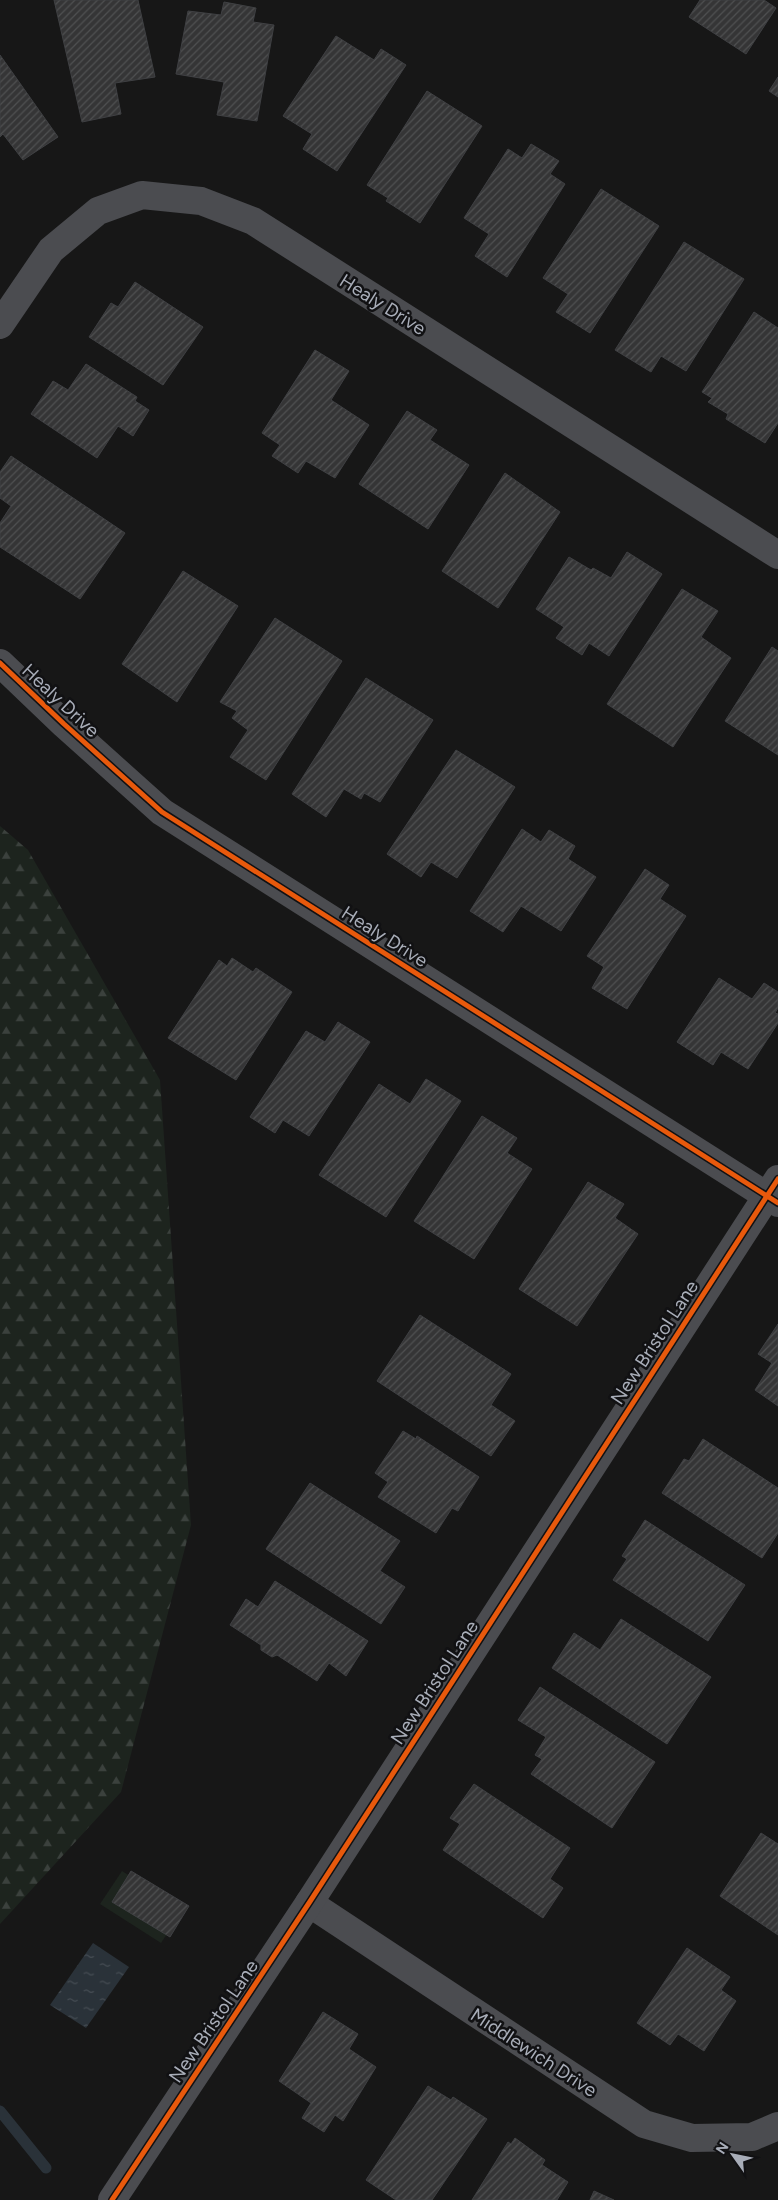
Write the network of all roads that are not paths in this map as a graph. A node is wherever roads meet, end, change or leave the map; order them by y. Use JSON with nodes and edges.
{"nodes":[{"id":1,"x":0,"y":325,"type":"edge"},
{"id":2,"x":778,"y":555,"type":"edge"},
{"id":3,"x":0,"y":663,"type":"edge"},
{"id":4,"x":774,"y":1192,"type":"edge"},
{"id":5,"x":310,"y":1903,"type":"junction"},
{"id":6,"x":778,"y":2126,"type":"edge"},
{"id":7,"x":112,"y":2200,"type":"edge"}],
"edges":[{"from":1,"to":2,"type":"street","name":"Healy Drive"},
{"from":3,"to":4,"type":"street","name":"Healy Drive"},
{"from":4,"to":5,"type":"street","name":"New Bristol Lane"},
{"from":5,"to":6,"type":"street","name":"Middlewich Drive"},
{"from":5,"to":7,"type":"street","name":"New Bristol Lane"}]}
